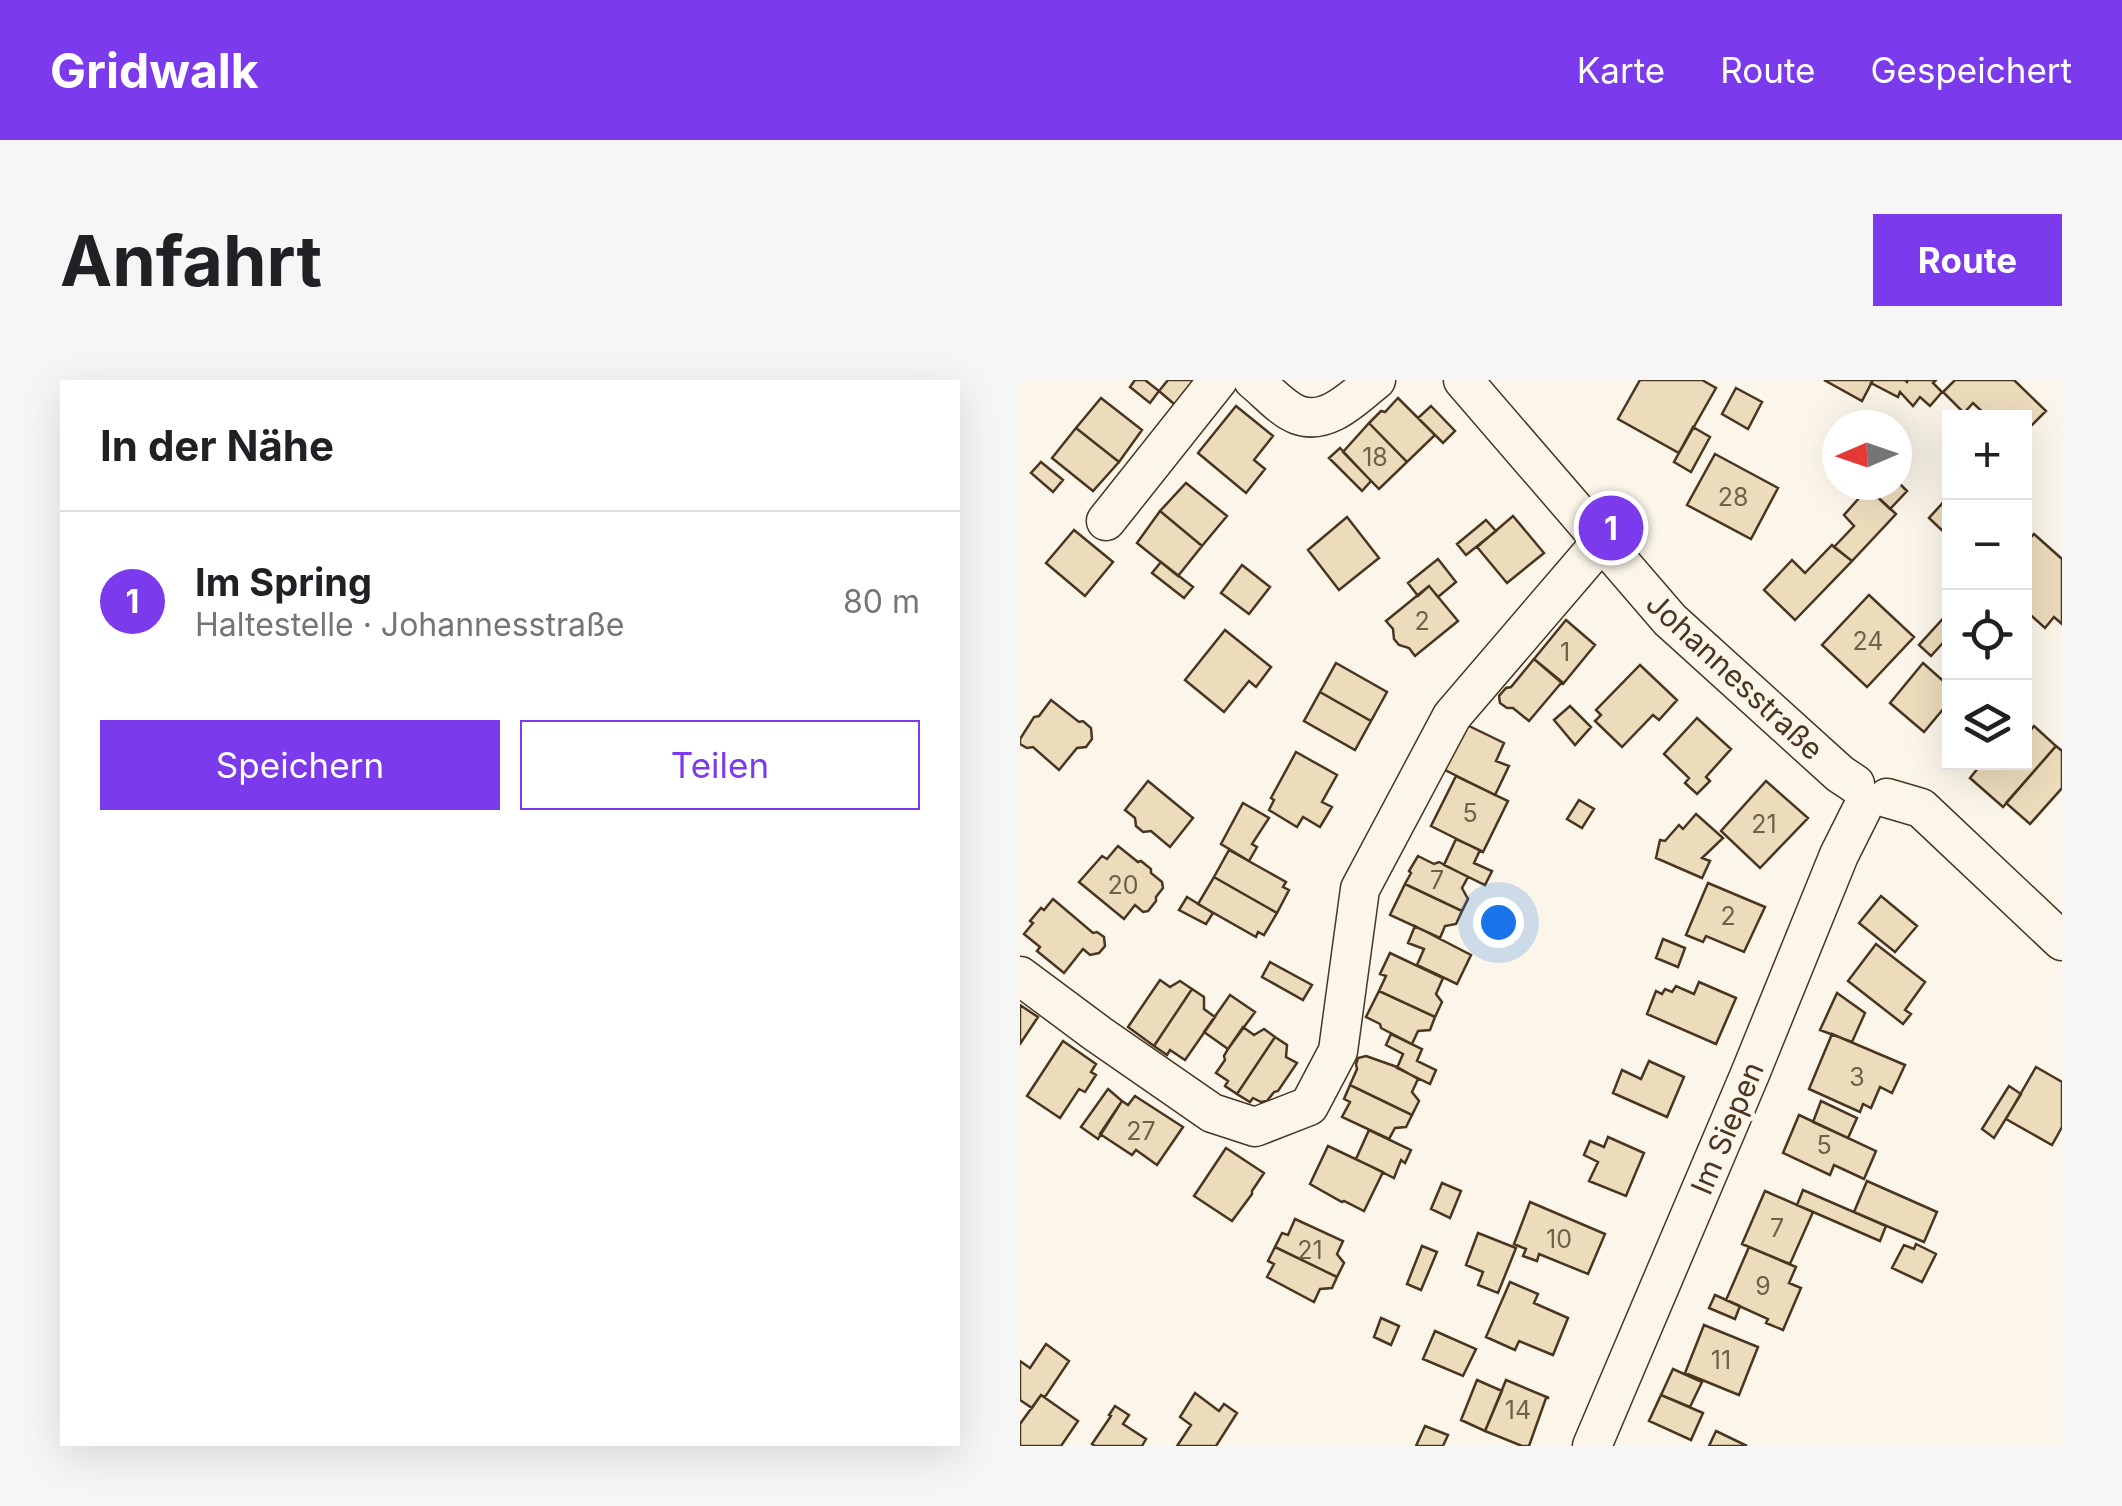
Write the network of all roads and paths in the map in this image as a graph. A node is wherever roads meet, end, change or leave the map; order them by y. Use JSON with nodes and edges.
{"nodes":[{"id":1,"x":1218,"y":380,"type":"edge"},
{"id":2,"x":1254,"y":380,"type":"edge"},
{"id":3,"x":1376,"y":380,"type":"edge"},
{"id":4,"x":1464,"y":380,"type":"edge"},
{"id":5,"x":1106,"y":521,"type":"dead end"},
{"id":6,"x":1602,"y":541,"type":"junction"},
{"id":7,"x":1868,"y":797,"type":"junction"},
{"id":8,"x":2062,"y":941,"type":"edge"},
{"id":9,"x":1020,"y":976,"type":"edge"},
{"id":10,"x":1592,"y":1446,"type":"edge"}],
"edges":[{"from":1,"to":5,"type":"street"},
{"from":2,"to":3,"type":"street"},
{"from":4,"to":6,"type":"street","name":"Johannesstraße"},
{"from":6,"to":7,"type":"street","name":"Johannesstraße"},
{"from":6,"to":9,"type":"street"},
{"from":7,"to":8,"type":"street","name":"Johannesstraße"},
{"from":7,"to":10,"type":"street","name":"Im Siepen"}]}
